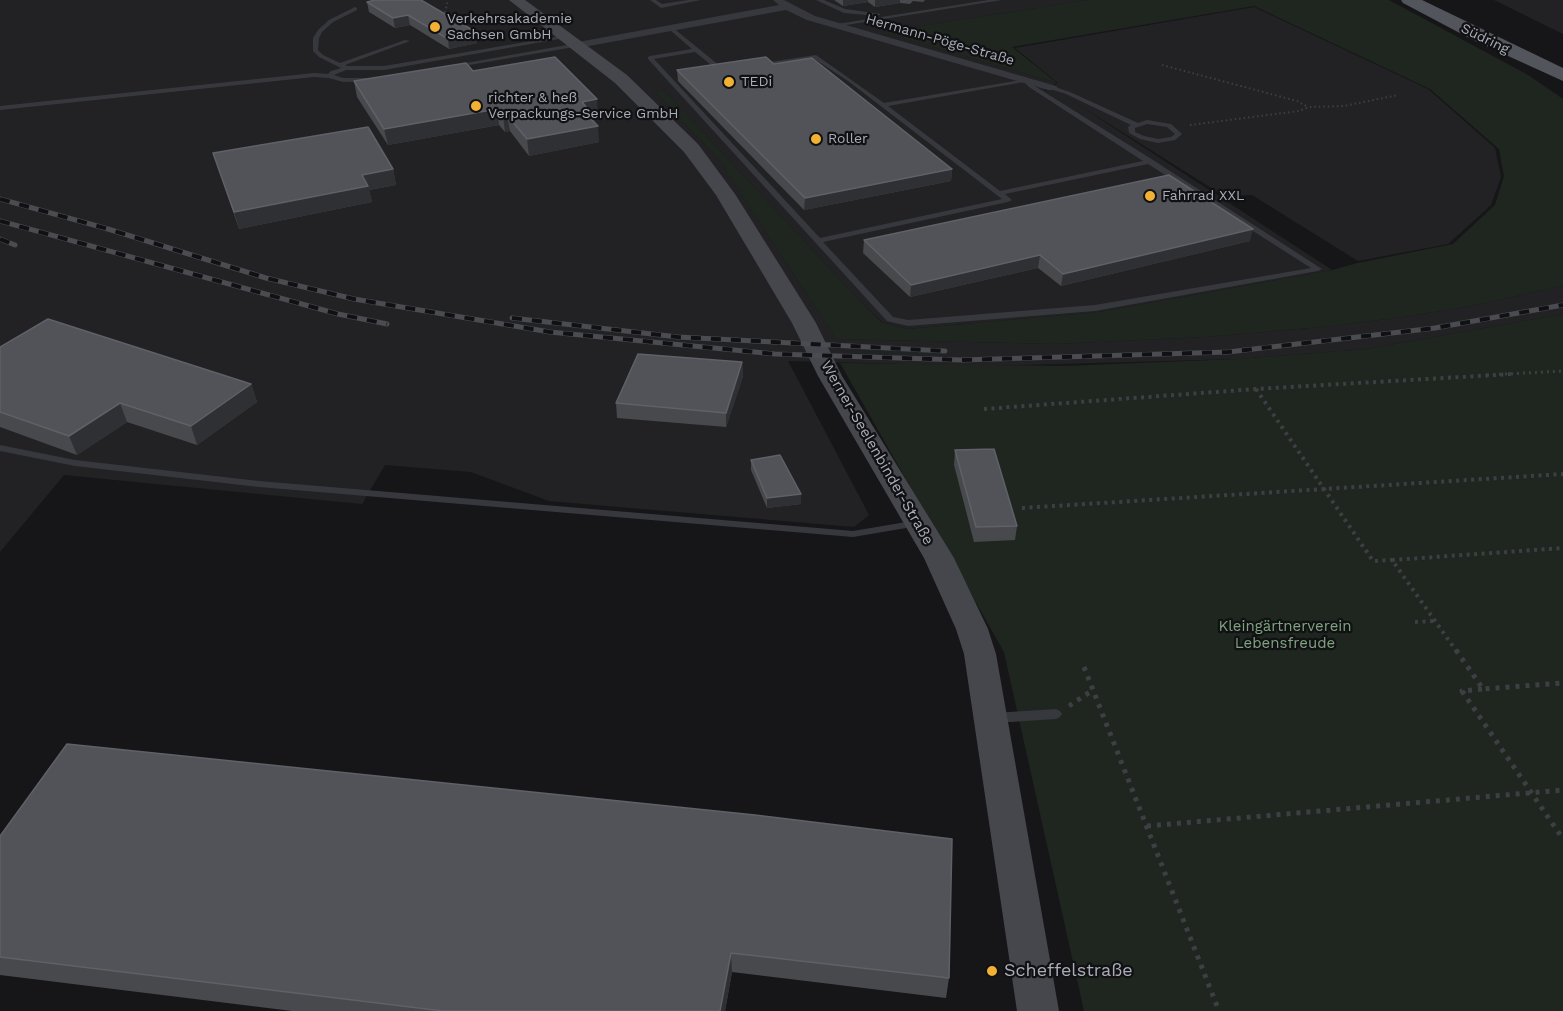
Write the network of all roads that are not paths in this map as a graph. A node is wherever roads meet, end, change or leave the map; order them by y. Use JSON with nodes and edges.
{"nodes":[{"id":1,"x":516,"y":0,"type":"edge"},
{"id":2,"x":653,"y":0,"type":"edge"},
{"id":3,"x":698,"y":0,"type":"edge"},
{"id":4,"x":819,"y":0,"type":"edge"},
{"id":5,"x":999,"y":0,"type":"edge"},
{"id":6,"x":1409,"y":0,"type":"edge"},
{"id":7,"x":1428,"y":0,"type":"edge"},
{"id":8,"x":782,"y":4,"type":"edge"},
{"id":9,"x":356,"y":9,"type":"dead end"},
{"id":10,"x":906,"y":15,"type":"junction"},
{"id":11,"x":704,"y":23,"type":"junction"},
{"id":12,"x":834,"y":25,"type":"junction"},
{"id":13,"x":672,"y":28,"type":"junction"},
{"id":14,"x":407,"y":41,"type":"dead end"},
{"id":15,"x":573,"y":41,"type":"junction"},
{"id":16,"x":537,"y":43,"type":"junction"},
{"id":17,"x":696,"y":50,"type":"junction"},
{"id":18,"x":521,"y":54,"type":"junction"},
{"id":19,"x":343,"y":66,"type":"junction"},
{"id":20,"x":752,"y":66,"type":"edge"},
{"id":21,"x":1563,"y":66,"type":"edge"},
{"id":22,"x":441,"y":68,"type":"edge"},
{"id":23,"x":731,"y":69,"type":"edge"},
{"id":24,"x":330,"y":75,"type":"junction"},
{"id":25,"x":1563,"y":75,"type":"edge"},
{"id":26,"x":384,"y":77,"type":"edge"},
{"id":27,"x":1025,"y":80,"type":"junction"},
{"id":28,"x":1046,"y":90,"type":"junction"},
{"id":29,"x":883,"y":105,"type":"junction"},
{"id":30,"x":0,"y":108,"type":"edge"},
{"id":31,"x":1135,"y":124,"type":"junction"},
{"id":32,"x":1151,"y":161,"type":"junction"},
{"id":33,"x":999,"y":193,"type":"junction"},
{"id":34,"x":818,"y":241,"type":"junction"},
{"id":35,"x":0,"y":448,"type":"edge"},
{"id":36,"x":918,"y":523,"type":"junction"},
{"id":37,"x":1056,"y":714,"type":"road end"},
{"id":38,"x":990,"y":718,"type":"junction"},
{"id":39,"x":1038,"y":1011,"type":"edge"}],
"edges":[{"from":1,"to":15,"type":"main road","name":"Werner-Seelenbinder-Straße"},
{"from":2,"to":3,"type":"lane"},
{"from":4,"to":10,"type":"lane"},
{"from":5,"to":10,"type":"lane"},
{"from":6,"to":25,"type":"main road","name":"Südring"},
{"from":7,"to":21,"type":"main road","name":"Südring"},
{"from":8,"to":11,"type":"street","name":"Hermann-Pöge-Straße"},
{"from":8,"to":12,"type":"street","name":"Hermann-Pöge-Straße"},
{"from":9,"to":19,"type":"lane"},
{"from":10,"to":12,"type":"lane"},
{"from":11,"to":13,"type":"street","name":"Hermann-Pöge-Straße"},
{"from":11,"to":15,"type":"street","name":"Hermann-Pöge-Straße"},
{"from":12,"to":27,"type":"street","name":"Hermann-Pöge-Straße"},
{"from":13,"to":15,"type":"street","name":"Hermann-Pöge-Straße"},
{"from":13,"to":17,"type":"lane"},
{"from":14,"to":19,"type":"lane"},
{"from":15,"to":16,"type":"lane"},
{"from":15,"to":18,"type":"lane"},
{"from":15,"to":36,"type":"main road","name":"Werner-Seelenbinder-Straße"},
{"from":16,"to":18,"type":"lane"},
{"from":16,"to":19,"type":"lane"},
{"from":17,"to":23,"type":"lane"},
{"from":17,"to":34,"type":"lane"},
{"from":18,"to":22,"type":"lane"},
{"from":19,"to":24,"type":"lane"},
{"from":20,"to":29,"type":"lane"},
{"from":24,"to":26,"type":"lane"},
{"from":24,"to":30,"type":"lane"},
{"from":27,"to":28,"type":"street","name":"Hermann-Pöge-Straße"},
{"from":27,"to":29,"type":"lane"},
{"from":28,"to":31,"type":"lane"},
{"from":28,"to":32,"type":"lane"},
{"from":29,"to":33,"type":"lane"},
{"from":31,"to":31,"type":"lane"},
{"from":32,"to":33,"type":"lane"},
{"from":32,"to":34,"type":"lane"},
{"from":33,"to":34,"type":"lane"},
{"from":35,"to":36,"type":"lane"},
{"from":36,"to":38,"type":"main road","name":"Werner-Seelenbinder-Straße"},
{"from":37,"to":38,"type":"lane"},
{"from":38,"to":39,"type":"main road","name":"Werner-Seelenbinder-Straße"}]}
